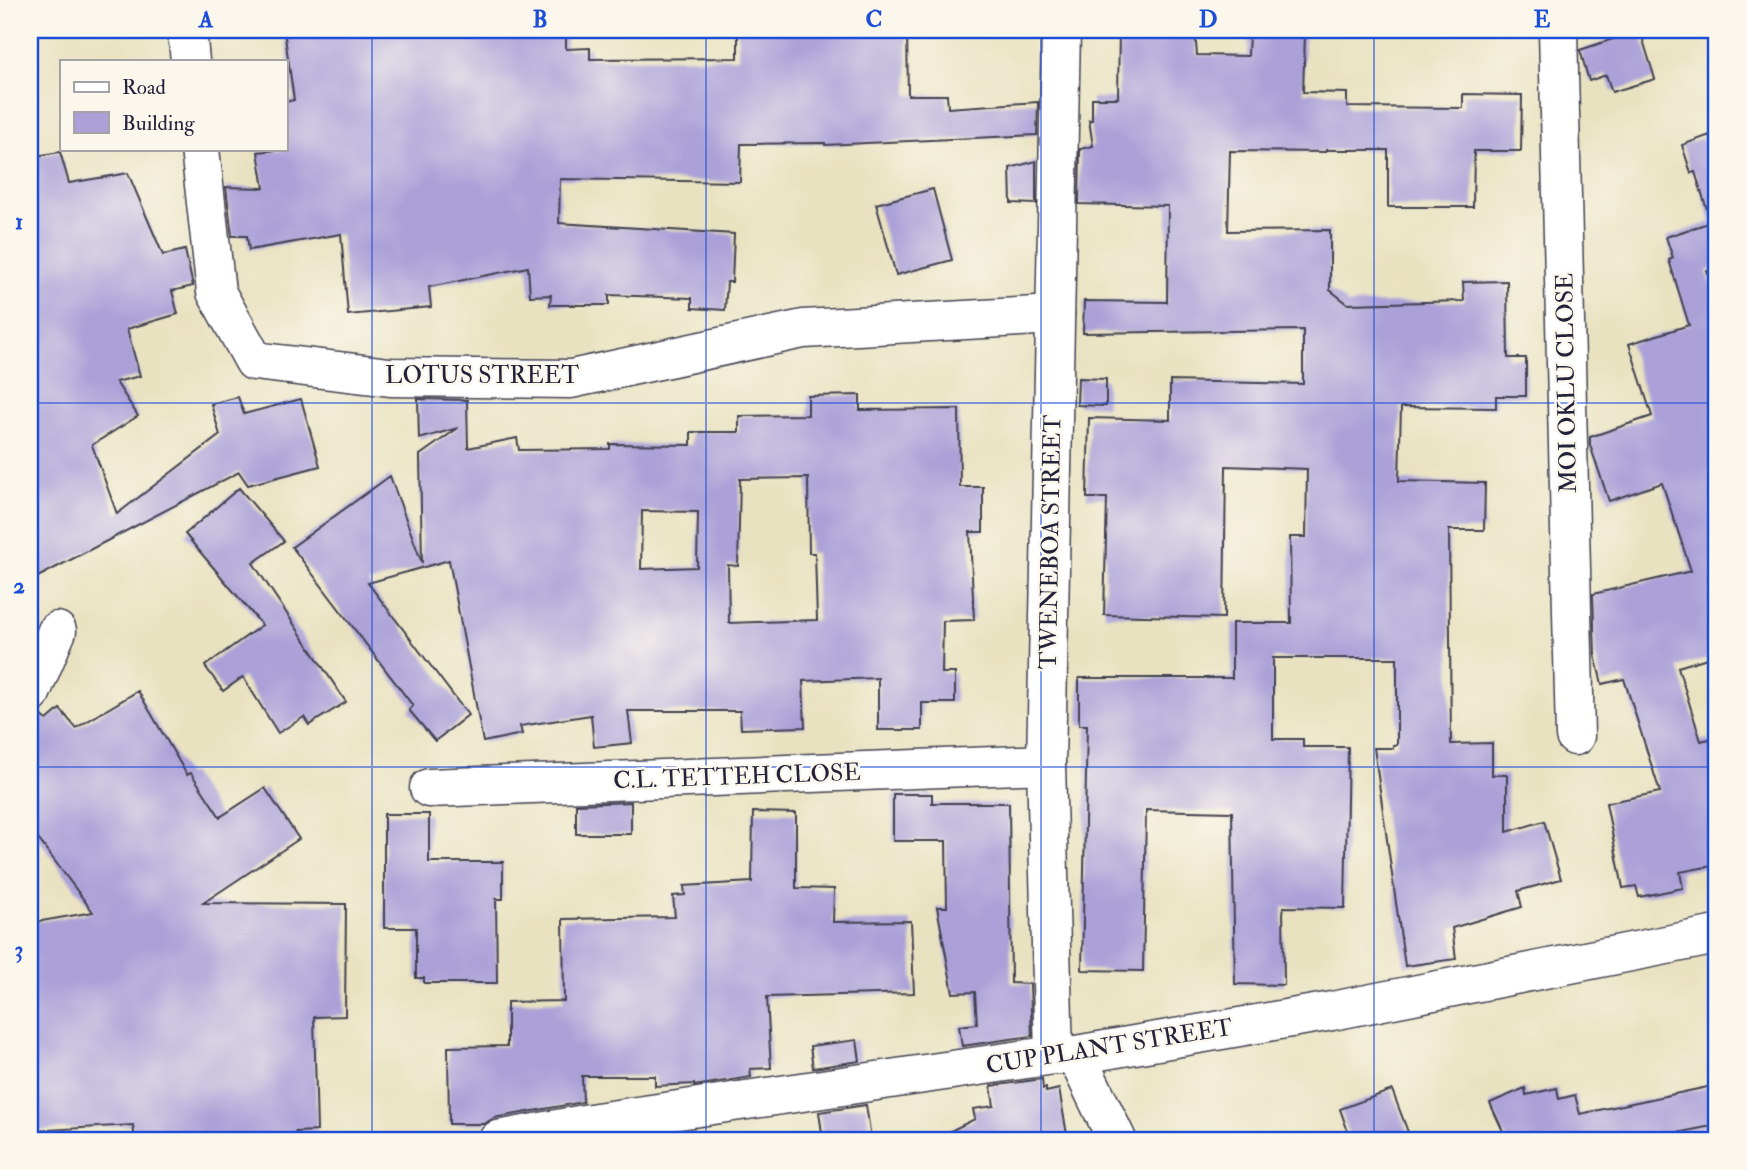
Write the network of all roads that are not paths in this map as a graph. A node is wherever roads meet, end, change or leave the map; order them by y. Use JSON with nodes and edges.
{"nodes":[{"id":1,"x":187,"y":30,"type":"edge"},
{"id":2,"x":1061,"y":30,"type":"edge"},
{"id":3,"x":1558,"y":30,"type":"edge"},
{"id":4,"x":190,"y":60,"type":"edge"},
{"id":5,"x":200,"y":150,"type":"edge"},
{"id":6,"x":1055,"y":316,"type":"junction"},
{"id":7,"x":57,"y":631,"type":"dead end"},
{"id":8,"x":30,"y":695,"type":"edge"},
{"id":9,"x":1575,"y":736,"type":"dead end"},
{"id":10,"x":1046,"y":764,"type":"junction"},
{"id":11,"x":429,"y":788,"type":"dead end"},
{"id":12,"x":1717,"y":935,"type":"edge"},
{"id":13,"x":1065,"y":1055,"type":"junction"},
{"id":14,"x":498,"y":1140,"type":"edge"},
{"id":15,"x":1117,"y":1140,"type":"edge"}],
"edges":[{"from":1,"to":4,"type":"street"},
{"from":2,"to":6,"type":"street","name":"TWENEBOA STREET"},
{"from":3,"to":9,"type":"street","name":"MOI OKLU CLOSE"},
{"from":5,"to":6,"type":"street","name":"LOTUS STREET"},
{"from":6,"to":10,"type":"street","name":"TWENEBOA STREET"},
{"from":7,"to":8,"type":"street"},
{"from":10,"to":11,"type":"street","name":"C.L. TETTEH CLOSE"},
{"from":10,"to":13,"type":"street","name":"TWENEBOA STREET"},
{"from":12,"to":13,"type":"street","name":"CUP PLANT STREET"},
{"from":13,"to":14,"type":"street","name":"CUP PLANT STREET"},
{"from":13,"to":15,"type":"street"}]}
